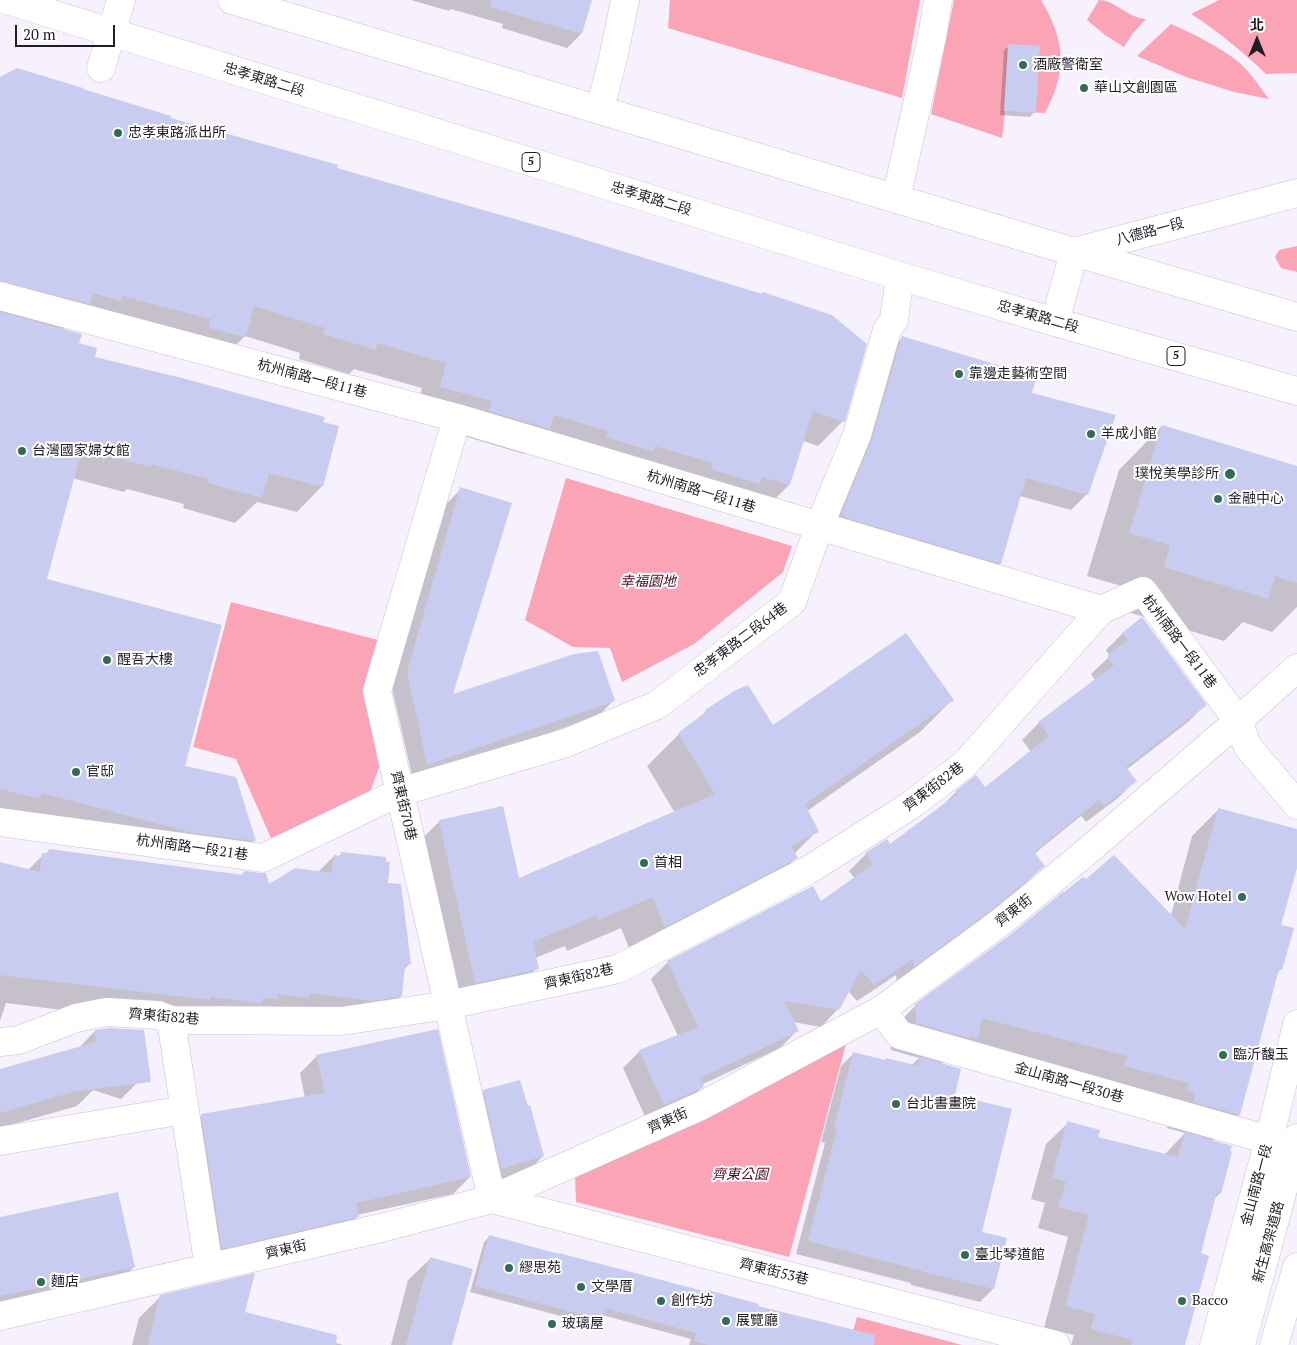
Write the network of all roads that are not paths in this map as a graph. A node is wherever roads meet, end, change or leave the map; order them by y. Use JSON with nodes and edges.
{"nodes":[{"id":1,"x":7,"y":0,"type":"edge"},
{"id":2,"x":121,"y":0,"type":"edge"},
{"id":3,"x":232,"y":0,"type":"edge"},
{"id":4,"x":625,"y":0,"type":"edge"},
{"id":5,"x":938,"y":0,"type":"edge"},
{"id":6,"x":112,"y":32,"type":"junction"},
{"id":7,"x":101,"y":68,"type":"dead end"},
{"id":8,"x":600,"y":110,"type":"junction"},
{"id":9,"x":1297,"y":193,"type":"edge"},
{"id":10,"x":896,"y":199,"type":"junction"},
{"id":11,"x":1074,"y":252,"type":"junction"},
{"id":12,"x":900,"y":276,"type":"junction"},
{"id":13,"x":0,"y":296,"type":"edge"},
{"id":14,"x":1297,"y":317,"type":"edge"},
{"id":15,"x":1055,"y":322,"type":"junction"},
{"id":16,"x":1297,"y":391,"type":"edge"},
{"id":17,"x":457,"y":418,"type":"junction"},
{"id":18,"x":819,"y":527,"type":"junction"},
{"id":19,"x":1101,"y":610,"type":"junction"},
{"id":20,"x":1297,"y":668,"type":"edge"},
{"id":21,"x":1238,"y":721,"type":"junction"},
{"id":22,"x":400,"y":792,"type":"junction"},
{"id":23,"x":1297,"y":806,"type":"edge"},
{"id":24,"x":0,"y":822,"type":"edge"},
{"id":25,"x":448,"y":1005,"type":"junction"},
{"id":26,"x":880,"y":1010,"type":"junction"},
{"id":27,"x":171,"y":1020,"type":"junction"},
{"id":28,"x":1297,"y":1024,"type":"edge"},
{"id":29,"x":0,"y":1042,"type":"edge"},
{"id":30,"x":172,"y":1112,"type":"dead end"},
{"id":31,"x":1297,"y":1138,"type":"edge"},
{"id":32,"x":1269,"y":1140,"type":"junction"},
{"id":33,"x":0,"y":1141,"type":"edge"},
{"id":34,"x":492,"y":1199,"type":"junction"},
{"id":35,"x":1297,"y":1267,"type":"edge"},
{"id":36,"x":209,"y":1268,"type":"junction"},
{"id":37,"x":0,"y":1316,"type":"edge"},
{"id":38,"x":1056,"y":1345,"type":"edge"},
{"id":39,"x":1214,"y":1345,"type":"edge"},
{"id":40,"x":1241,"y":1345,"type":"edge"},
{"id":41,"x":1274,"y":1345,"type":"edge"}],
"edges":[{"from":1,"to":6,"type":"main road","name":"忠孝東路二段","number":"5"},
{"from":2,"to":6,"type":"main road"},
{"from":3,"to":8,"type":"main road"},
{"from":4,"to":8,"type":"main road"},
{"from":5,"to":10,"type":"main road"},
{"from":6,"to":7,"type":"main road"},
{"from":6,"to":12,"type":"main road","name":"忠孝東路二段","number":"5"},
{"from":8,"to":10,"type":"main road"},
{"from":9,"to":11,"type":"main road","name":"八德路一段"},
{"from":10,"to":11,"type":"main road"},
{"from":11,"to":14,"type":"main road"},
{"from":11,"to":15,"type":"main road"},
{"from":12,"to":15,"type":"main road","name":"忠孝東路二段","number":"5"},
{"from":12,"to":18,"type":"main road","name":"忠孝東路二段64巷"},
{"from":13,"to":17,"type":"main road","name":"杭州南路一段11巷"},
{"from":15,"to":16,"type":"main road","name":"忠孝東路二段","number":"5"},
{"from":17,"to":18,"type":"main road","name":"杭州南路一段11巷"},
{"from":17,"to":22,"type":"main road","name":"齊東街70巷"},
{"from":18,"to":19,"type":"main road","name":"杭州南路一段11巷"},
{"from":18,"to":22,"type":"main road","name":"忠孝東路二段64巷"},
{"from":19,"to":21,"type":"main road","name":"杭州南路一段11巷"},
{"from":19,"to":25,"type":"main road","name":"齊東街82巷"},
{"from":20,"to":21,"type":"main road","name":"齊東街"},
{"from":21,"to":23,"type":"main road","name":"杭州南路一段11巷"},
{"from":21,"to":26,"type":"main road","name":"齊東街"},
{"from":22,"to":24,"type":"main road","name":"杭州南路一段21巷"},
{"from":22,"to":25,"type":"main road","name":"齊東街70巷"},
{"from":25,"to":27,"type":"main road","name":"齊東街82巷"},
{"from":25,"to":34,"type":"main road","name":"齊東街70巷"},
{"from":26,"to":32,"type":"main road","name":"金山南路一段30巷"},
{"from":26,"to":34,"type":"main road","name":"齊東街"},
{"from":27,"to":29,"type":"main road","name":"齊東街82巷"},
{"from":27,"to":36,"type":"main road"},
{"from":28,"to":32,"type":"main road","name":"金山南路一段"},
{"from":30,"to":33,"type":"main road"},
{"from":31,"to":40,"type":"main road","name":"新生高架道路"},
{"from":32,"to":39,"type":"main road","name":"金山南路一段"},
{"from":34,"to":36,"type":"main road","name":"齊東街"},
{"from":34,"to":38,"type":"main road","name":"齊東街53巷"},
{"from":35,"to":41,"type":"main road"},
{"from":36,"to":37,"type":"main road","name":"齊東街"}]}
